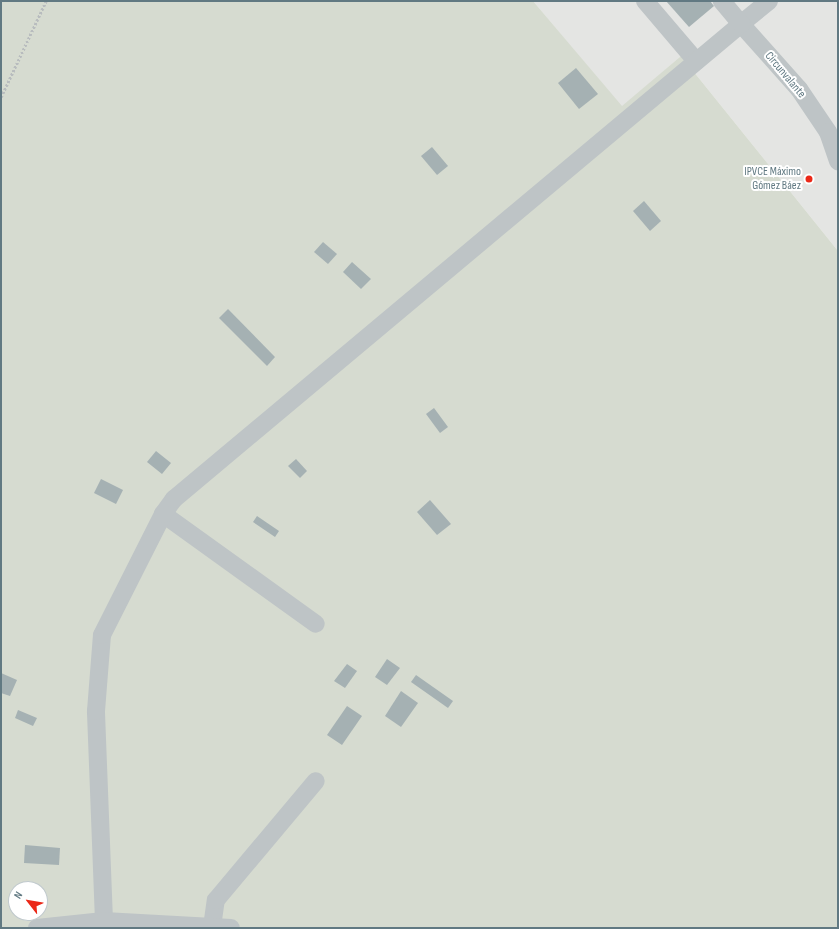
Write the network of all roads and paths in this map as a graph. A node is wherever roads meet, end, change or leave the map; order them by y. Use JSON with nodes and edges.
{"nodes":[{"id":1,"x":46,"y":1,"type":"edge"},
{"id":2,"x":645,"y":1,"type":"edge"},
{"id":3,"x":722,"y":1,"type":"edge"},
{"id":4,"x":768,"y":1,"type":"edge"},
{"id":5,"x":741,"y":24,"type":"junction"},
{"id":6,"x":696,"y":61,"type":"junction"},
{"id":7,"x":1,"y":96,"type":"edge"},
{"id":8,"x":838,"y":161,"type":"edge"},
{"id":9,"x":163,"y":514,"type":"junction"},
{"id":10,"x":316,"y":624,"type":"dead end"},
{"id":11,"x":316,"y":781,"type":"dead end"},
{"id":12,"x":104,"y":922,"type":"junction"},
{"id":13,"x":212,"y":927,"type":"junction"},
{"id":14,"x":37,"y":928,"type":"edge"},
{"id":15,"x":232,"y":928,"type":"edge"}],
"edges":[{"from":1,"to":7,"type":"path"},
{"from":2,"to":6,"type":"street"},
{"from":3,"to":5,"type":"street","name":"Circunvalante"},
{"from":4,"to":5,"type":"street"},
{"from":5,"to":6,"type":"street"},
{"from":5,"to":8,"type":"street","name":"Circunvalante"},
{"from":6,"to":9,"type":"street"},
{"from":9,"to":10,"type":"street"},
{"from":9,"to":12,"type":"street"},
{"from":11,"to":13,"type":"street"},
{"from":12,"to":13,"type":"street"},
{"from":12,"to":14,"type":"street"},
{"from":13,"to":15,"type":"street"}]}
